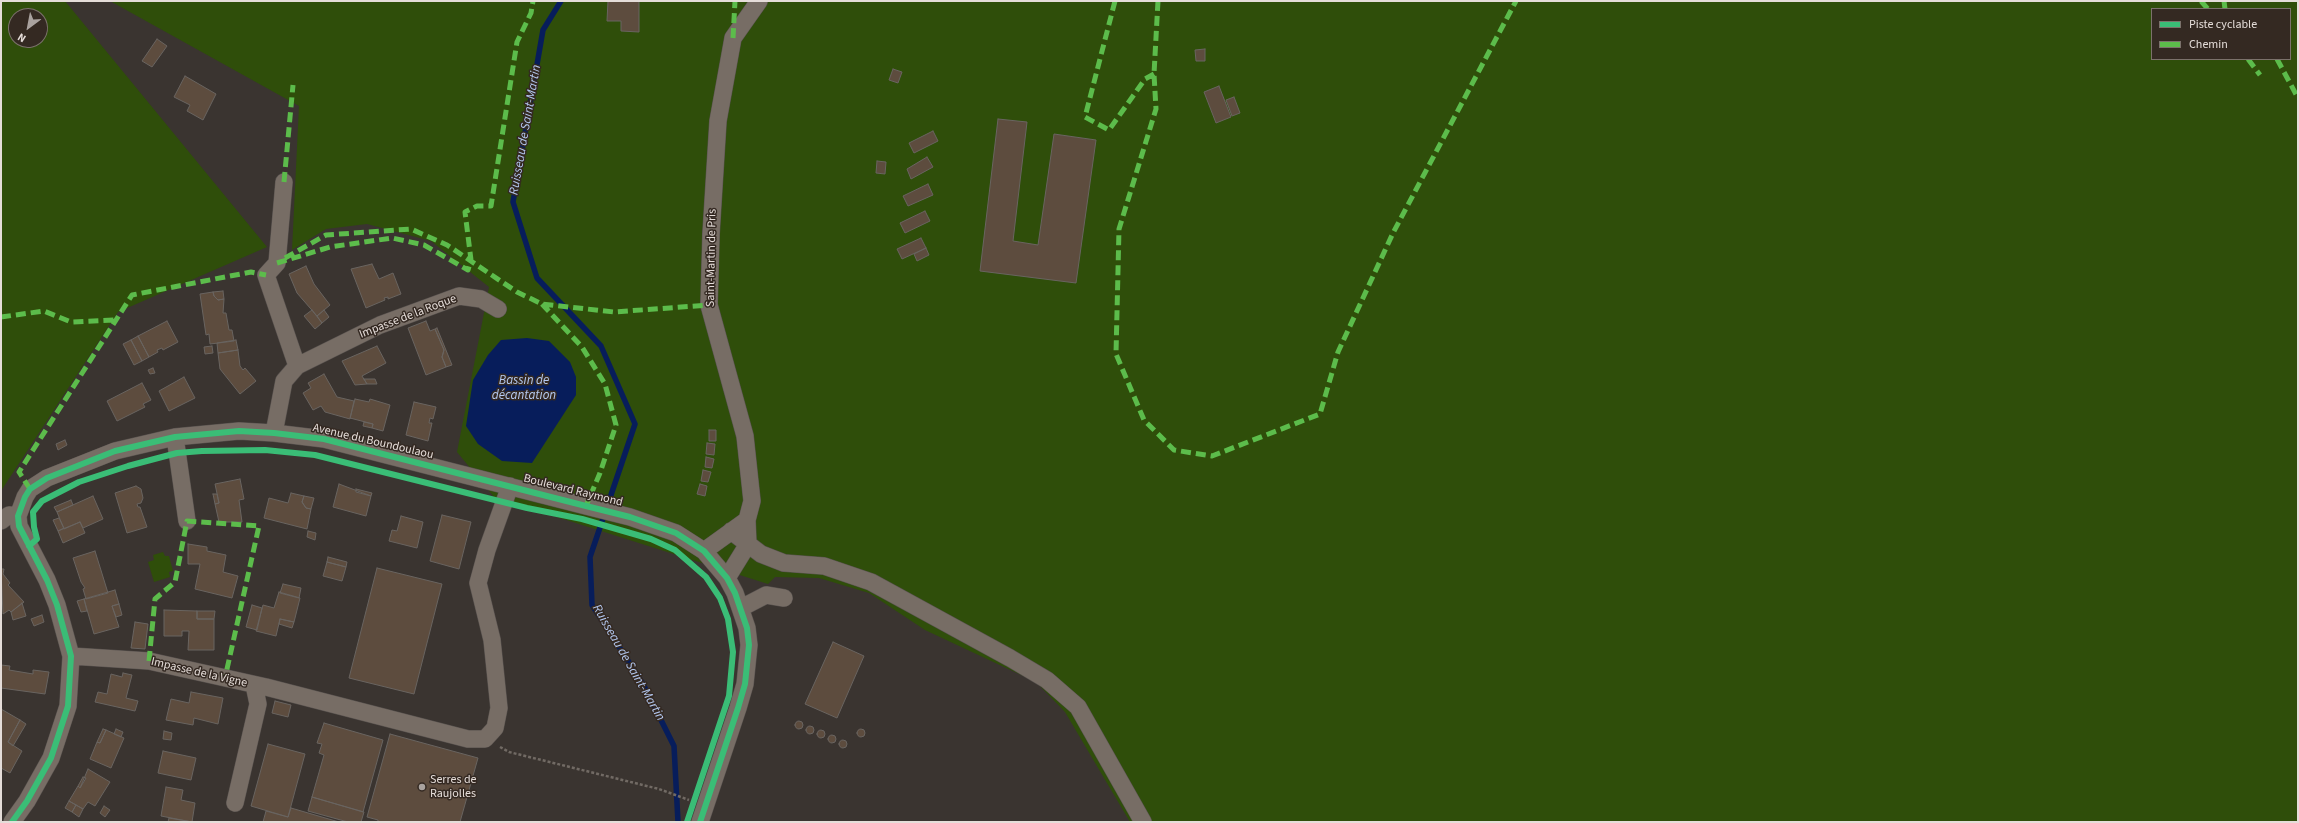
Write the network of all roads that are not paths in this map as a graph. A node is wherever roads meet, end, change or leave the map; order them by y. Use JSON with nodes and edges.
{"nodes":[{"id":1,"x":759,"y":1,"type":"edge"},
{"id":2,"x":284,"y":182,"type":"dead end"},
{"id":3,"x":498,"y":309,"type":"dead end"},
{"id":4,"x":297,"y":366,"type":"junction"},
{"id":5,"x":274,"y":432,"type":"junction"},
{"id":6,"x":175,"y":437,"type":"junction"},
{"id":7,"x":510,"y":486,"type":"junction"},
{"id":8,"x":18,"y":516,"type":"junction"},
{"id":9,"x":747,"y":520,"type":"junction"},
{"id":10,"x":1,"y":521,"type":"edge"},
{"id":11,"x":187,"y":521,"type":"dead end"},
{"id":12,"x":732,"y":531,"type":"junction"},
{"id":13,"x":748,"y":544,"type":"junction"},
{"id":14,"x":704,"y":551,"type":"junction"},
{"id":15,"x":727,"y":578,"type":"junction"},
{"id":16,"x":784,"y":598,"type":"dead end"},
{"id":17,"x":741,"y":608,"type":"junction"},
{"id":18,"x":70,"y":656,"type":"junction"},
{"id":19,"x":254,"y":685,"type":"junction"},
{"id":20,"x":234,"y":803,"type":"dead end"},
{"id":21,"x":696,"y":815,"type":"edge"},
{"id":22,"x":12,"y":822,"type":"edge"},
{"id":23,"x":1144,"y":822,"type":"edge"}],
"edges":[{"from":1,"to":9,"type":"street","name":"Saint-Martin de Pris"},
{"from":2,"to":4,"type":"street"},
{"from":3,"to":4,"type":"street","name":"Impasse de la Roque"},
{"from":4,"to":5,"type":"street","name":"Impasse de la Roque"},
{"from":5,"to":6,"type":"street","name":"Avenue du Boundoulaou"},
{"from":5,"to":7,"type":"street","name":"Avenue du Boundoulaou"},
{"from":6,"to":8,"type":"street","name":"Avenue du Boundoulaou"},
{"from":6,"to":11,"type":"street"},
{"from":7,"to":14,"type":"street","name":"Boulevard Raymond"},
{"from":7,"to":19,"type":"street"},
{"from":8,"to":10,"type":"street"},
{"from":8,"to":18,"type":"street"},
{"from":9,"to":12,"type":"street"},
{"from":9,"to":13,"type":"street","name":"Saint-Martin de Pris"},
{"from":12,"to":13,"type":"street"},
{"from":12,"to":14,"type":"street"},
{"from":13,"to":15,"type":"street"},
{"from":13,"to":23,"type":"street"},
{"from":14,"to":15,"type":"street","name":"Boulevard Raymond"},
{"from":15,"to":17,"type":"street","name":"Boulevard Raymond"},
{"from":16,"to":17,"type":"street"},
{"from":17,"to":21,"type":"street","name":"Boulevard Raymond"},
{"from":18,"to":19,"type":"street","name":"Impasse de la Vigne"},
{"from":18,"to":22,"type":"street"},
{"from":19,"to":20,"type":"street","name":"Impasse de la Vigne"}]}
